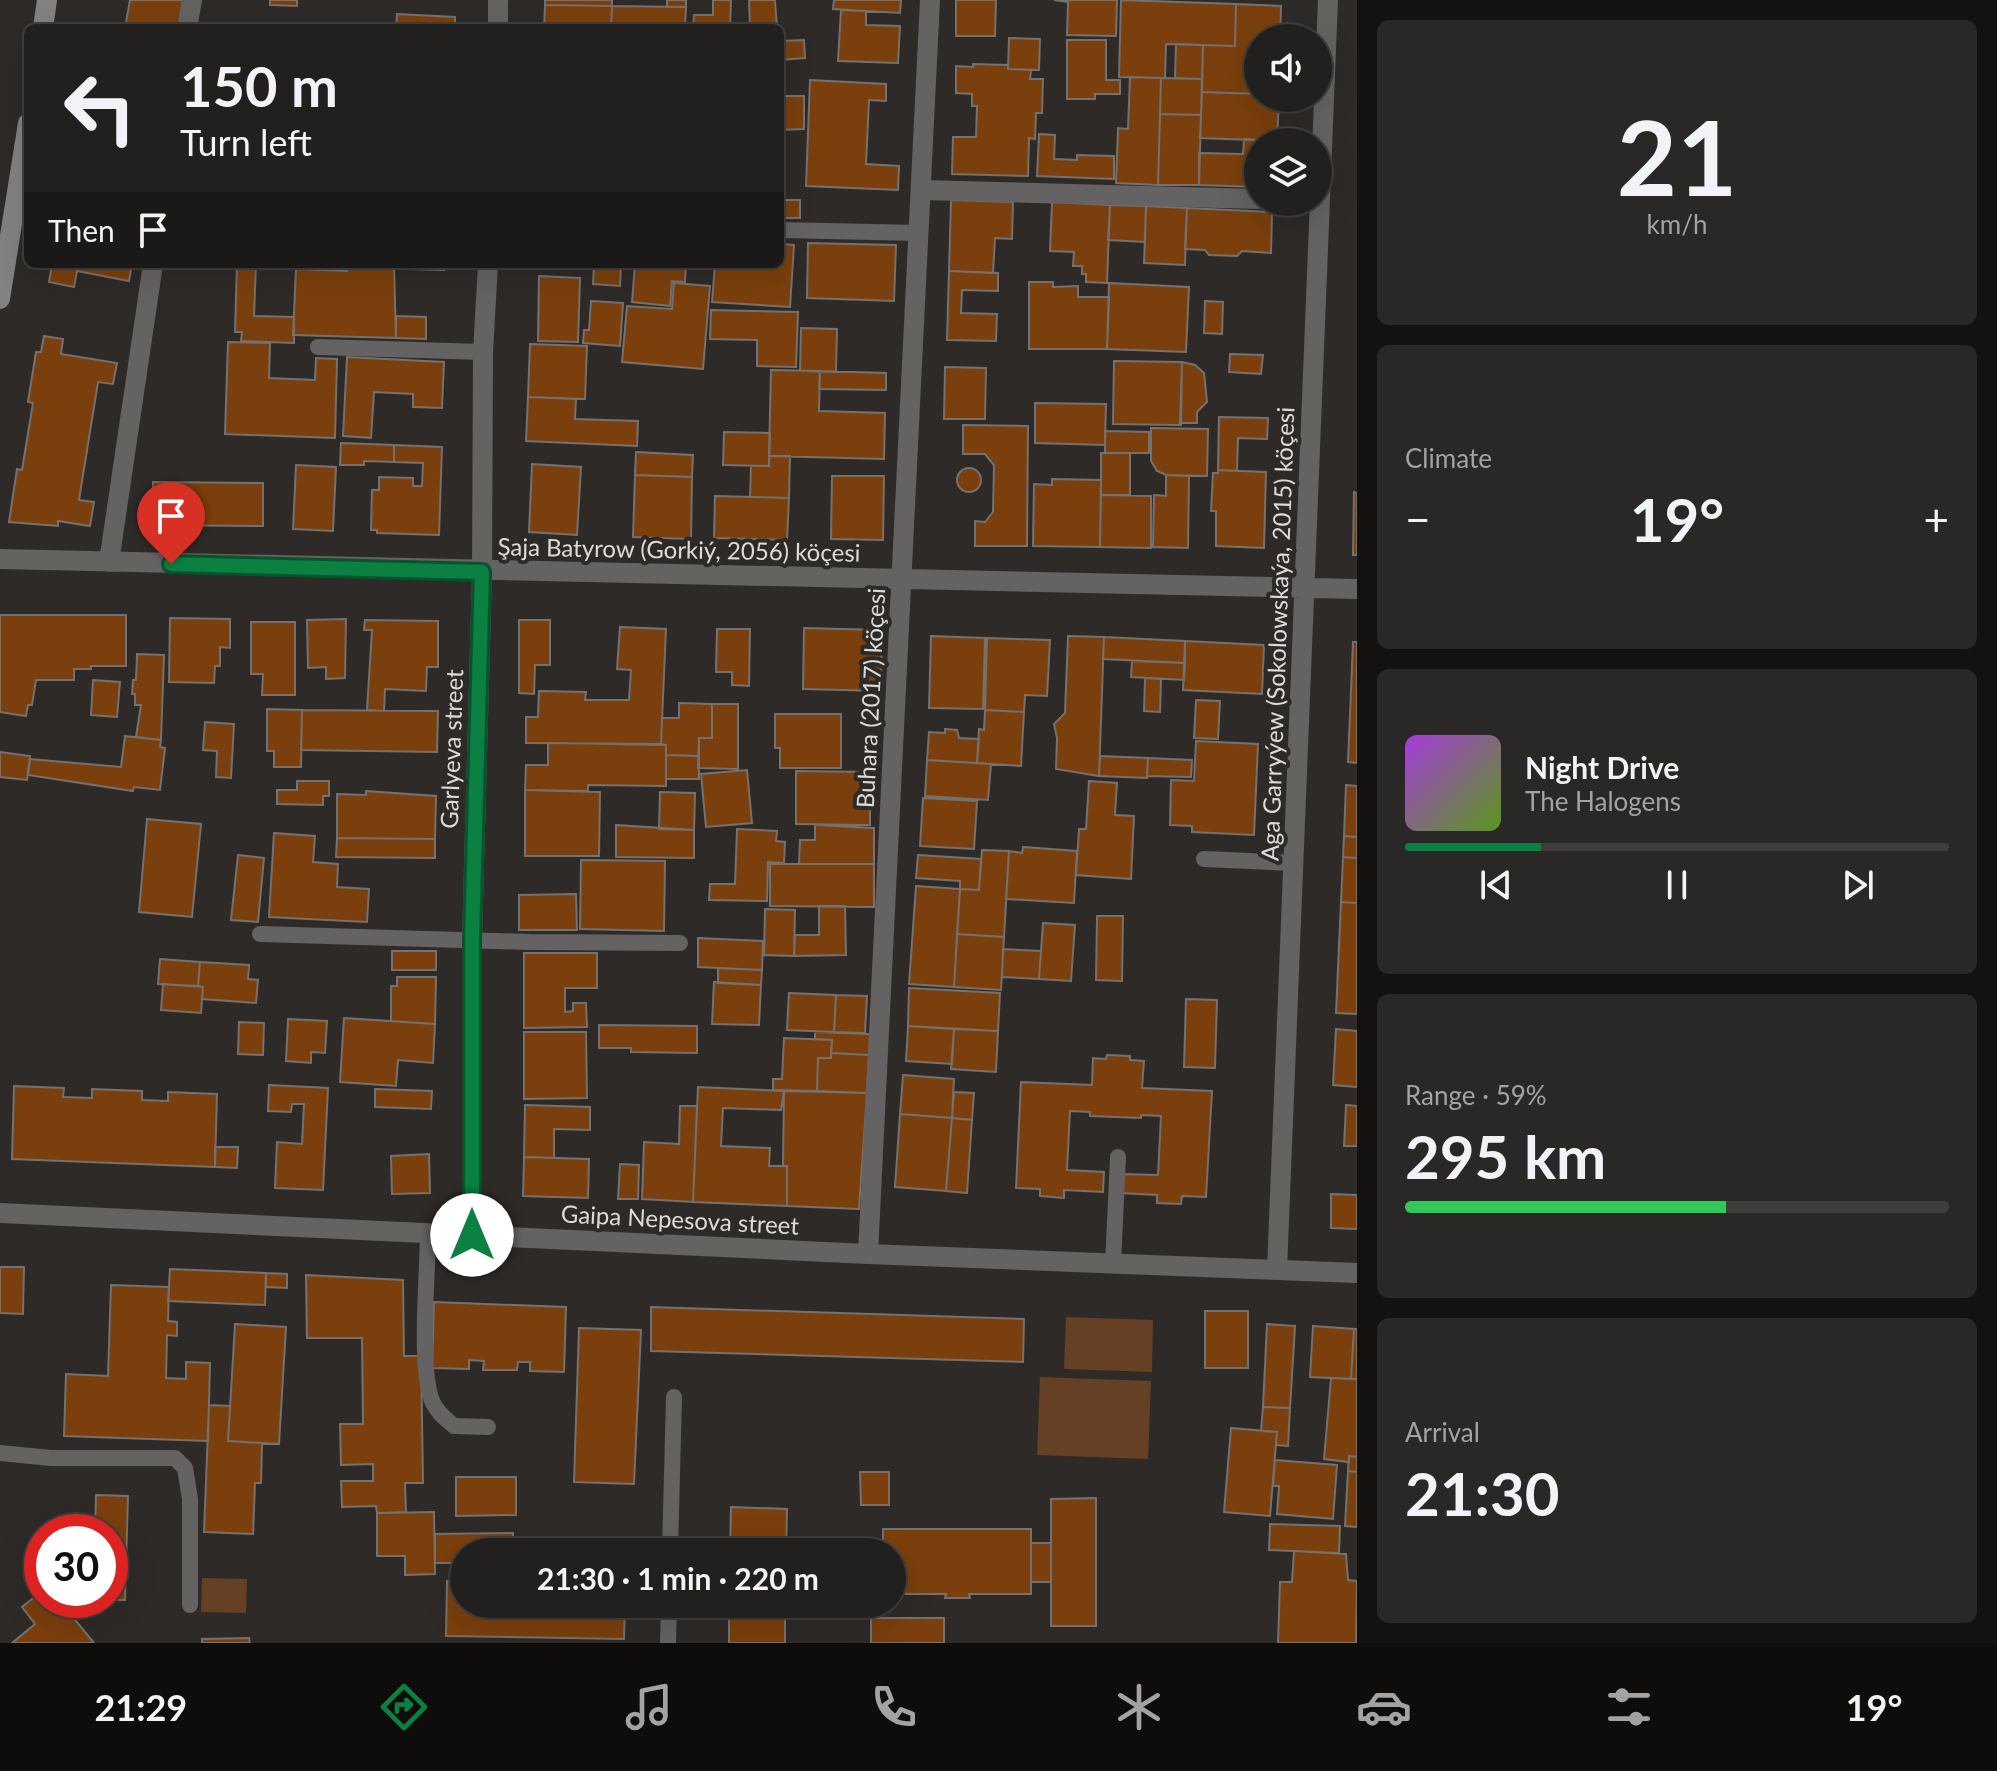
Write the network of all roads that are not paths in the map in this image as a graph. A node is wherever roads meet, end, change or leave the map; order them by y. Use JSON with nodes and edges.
{"nodes":[{"id":1,"x":47,"y":0,"type":"edge"},
{"id":2,"x":192,"y":0,"type":"edge"},
{"id":3,"x":498,"y":0,"type":"edge"},
{"id":4,"x":930,"y":0,"type":"edge"},
{"id":5,"x":1328,"y":0,"type":"edge"},
{"id":6,"x":44,"y":24,"type":"edge"},
{"id":7,"x":188,"y":24,"type":"edge"},
{"id":8,"x":498,"y":24,"type":"edge"},
{"id":9,"x":1322,"y":128,"type":"edge"},
{"id":10,"x":24,"y":148,"type":"edge"},
{"id":11,"x":922,"y":190,"type":"junction"},
{"id":12,"x":1244,"y":199,"type":"edge"},
{"id":13,"x":1318,"y":216,"type":"edge"},
{"id":14,"x":784,"y":230,"type":"edge"},
{"id":15,"x":919,"y":233,"type":"junction"},
{"id":16,"x":152,"y":268,"type":"edge"},
{"id":17,"x":488,"y":268,"type":"edge"},
{"id":18,"x":0,"y":299,"type":"edge"},
{"id":19,"x":318,"y":347,"type":"dead end"},
{"id":20,"x":483,"y":352,"type":"junction"},
{"id":21,"x":0,"y":559,"type":"edge"},
{"id":22,"x":109,"y":562,"type":"junction"},
{"id":23,"x":482,"y":572,"type":"junction"},
{"id":24,"x":902,"y":579,"type":"junction"},
{"id":25,"x":1306,"y":588,"type":"junction"},
{"id":26,"x":1357,"y":589,"type":"edge"},
{"id":27,"x":1204,"y":859,"type":"dead end"},
{"id":28,"x":1294,"y":863,"type":"junction"},
{"id":29,"x":260,"y":934,"type":"dead end"},
{"id":30,"x":472,"y":940,"type":"junction"},
{"id":31,"x":680,"y":943,"type":"dead end"},
{"id":32,"x":1118,"y":1157,"type":"dead end"},
{"id":33,"x":0,"y":1213,"type":"edge"},
{"id":34,"x":428,"y":1233,"type":"junction"},
{"id":35,"x":472,"y":1235,"type":"junction"},
{"id":36,"x":868,"y":1254,"type":"junction"},
{"id":37,"x":1113,"y":1264,"type":"junction"},
{"id":38,"x":1277,"y":1270,"type":"junction"},
{"id":39,"x":1357,"y":1273,"type":"edge"},
{"id":40,"x":674,"y":1397,"type":"dead end"},
{"id":41,"x":488,"y":1427,"type":"dead end"},
{"id":42,"x":0,"y":1453,"type":"edge"},
{"id":43,"x":670,"y":1538,"type":"edge"},
{"id":44,"x":190,"y":1605,"type":"dead end"},
{"id":45,"x":669,"y":1618,"type":"edge"},
{"id":46,"x":668,"y":1643,"type":"edge"}],
"edges":[{"from":1,"to":6,"type":"street"},
{"from":2,"to":7,"type":"street"},
{"from":3,"to":8,"type":"street"},
{"from":4,"to":11,"type":"street","name":"Buhara (2017) köçesi"},
{"from":5,"to":9,"type":"street","name":"Aga Garryýew (Sokolowskaýa, 2015) köçesi"},
{"from":10,"to":18,"type":"street"},
{"from":11,"to":12,"type":"street"},
{"from":11,"to":15,"type":"street","name":"Buhara (2017) köçesi"},
{"from":13,"to":25,"type":"street","name":"Aga Garryýew (Sokolowskaýa, 2015) köçesi"},
{"from":14,"to":15,"type":"lane"},
{"from":15,"to":24,"type":"street","name":"Buhara (2017) köçesi"},
{"from":16,"to":22,"type":"street"},
{"from":17,"to":20,"type":"street","name":"Garlyeva street"},
{"from":19,"to":20,"type":"lane"},
{"from":20,"to":23,"type":"street","name":"Garlyeva street"},
{"from":21,"to":22,"type":"street","name":"Şaja Batyrow (Gorkiý, 2056) köçesi"},
{"from":22,"to":23,"type":"street","name":"Şaja Batyrow (Gorkiý, 2056) köçesi"},
{"from":23,"to":24,"type":"street","name":"Şaja Batyrow (Gorkiý, 2056) köçesi"},
{"from":23,"to":30,"type":"street","name":"Garlyeva street"},
{"from":24,"to":25,"type":"street","name":"Şaja Batyrow (Gorkiý, 2056) köçesi"},
{"from":24,"to":36,"type":"street","name":"Buhara (2017) köçesi"},
{"from":25,"to":26,"type":"street","name":"Şaja Batyrow (Gorkiý, 2056) köçesi"},
{"from":25,"to":28,"type":"street","name":"Aga Garryýew (Sokolowskaýa, 2015) köçesi"},
{"from":27,"to":28,"type":"lane"},
{"from":28,"to":38,"type":"street","name":"Aga Garryýew (Sokolowskaýa, 2015) köçesi"},
{"from":29,"to":30,"type":"lane"},
{"from":30,"to":31,"type":"lane"},
{"from":30,"to":35,"type":"street","name":"Garlyeva street"},
{"from":32,"to":37,"type":"lane"},
{"from":33,"to":34,"type":"street","name":"Gaipa Nepesova street"},
{"from":34,"to":35,"type":"street","name":"Gaipa Nepesova street"},
{"from":34,"to":41,"type":"lane"},
{"from":35,"to":36,"type":"street","name":"Gaipa Nepesova street"},
{"from":36,"to":37,"type":"street","name":"Gaipa Nepesova street"},
{"from":37,"to":38,"type":"street","name":"Gaipa Nepesova street"},
{"from":38,"to":39,"type":"street","name":"Gaipa Nepesova street"},
{"from":40,"to":43,"type":"lane"},
{"from":42,"to":44,"type":"lane"},
{"from":45,"to":46,"type":"lane"}]}
